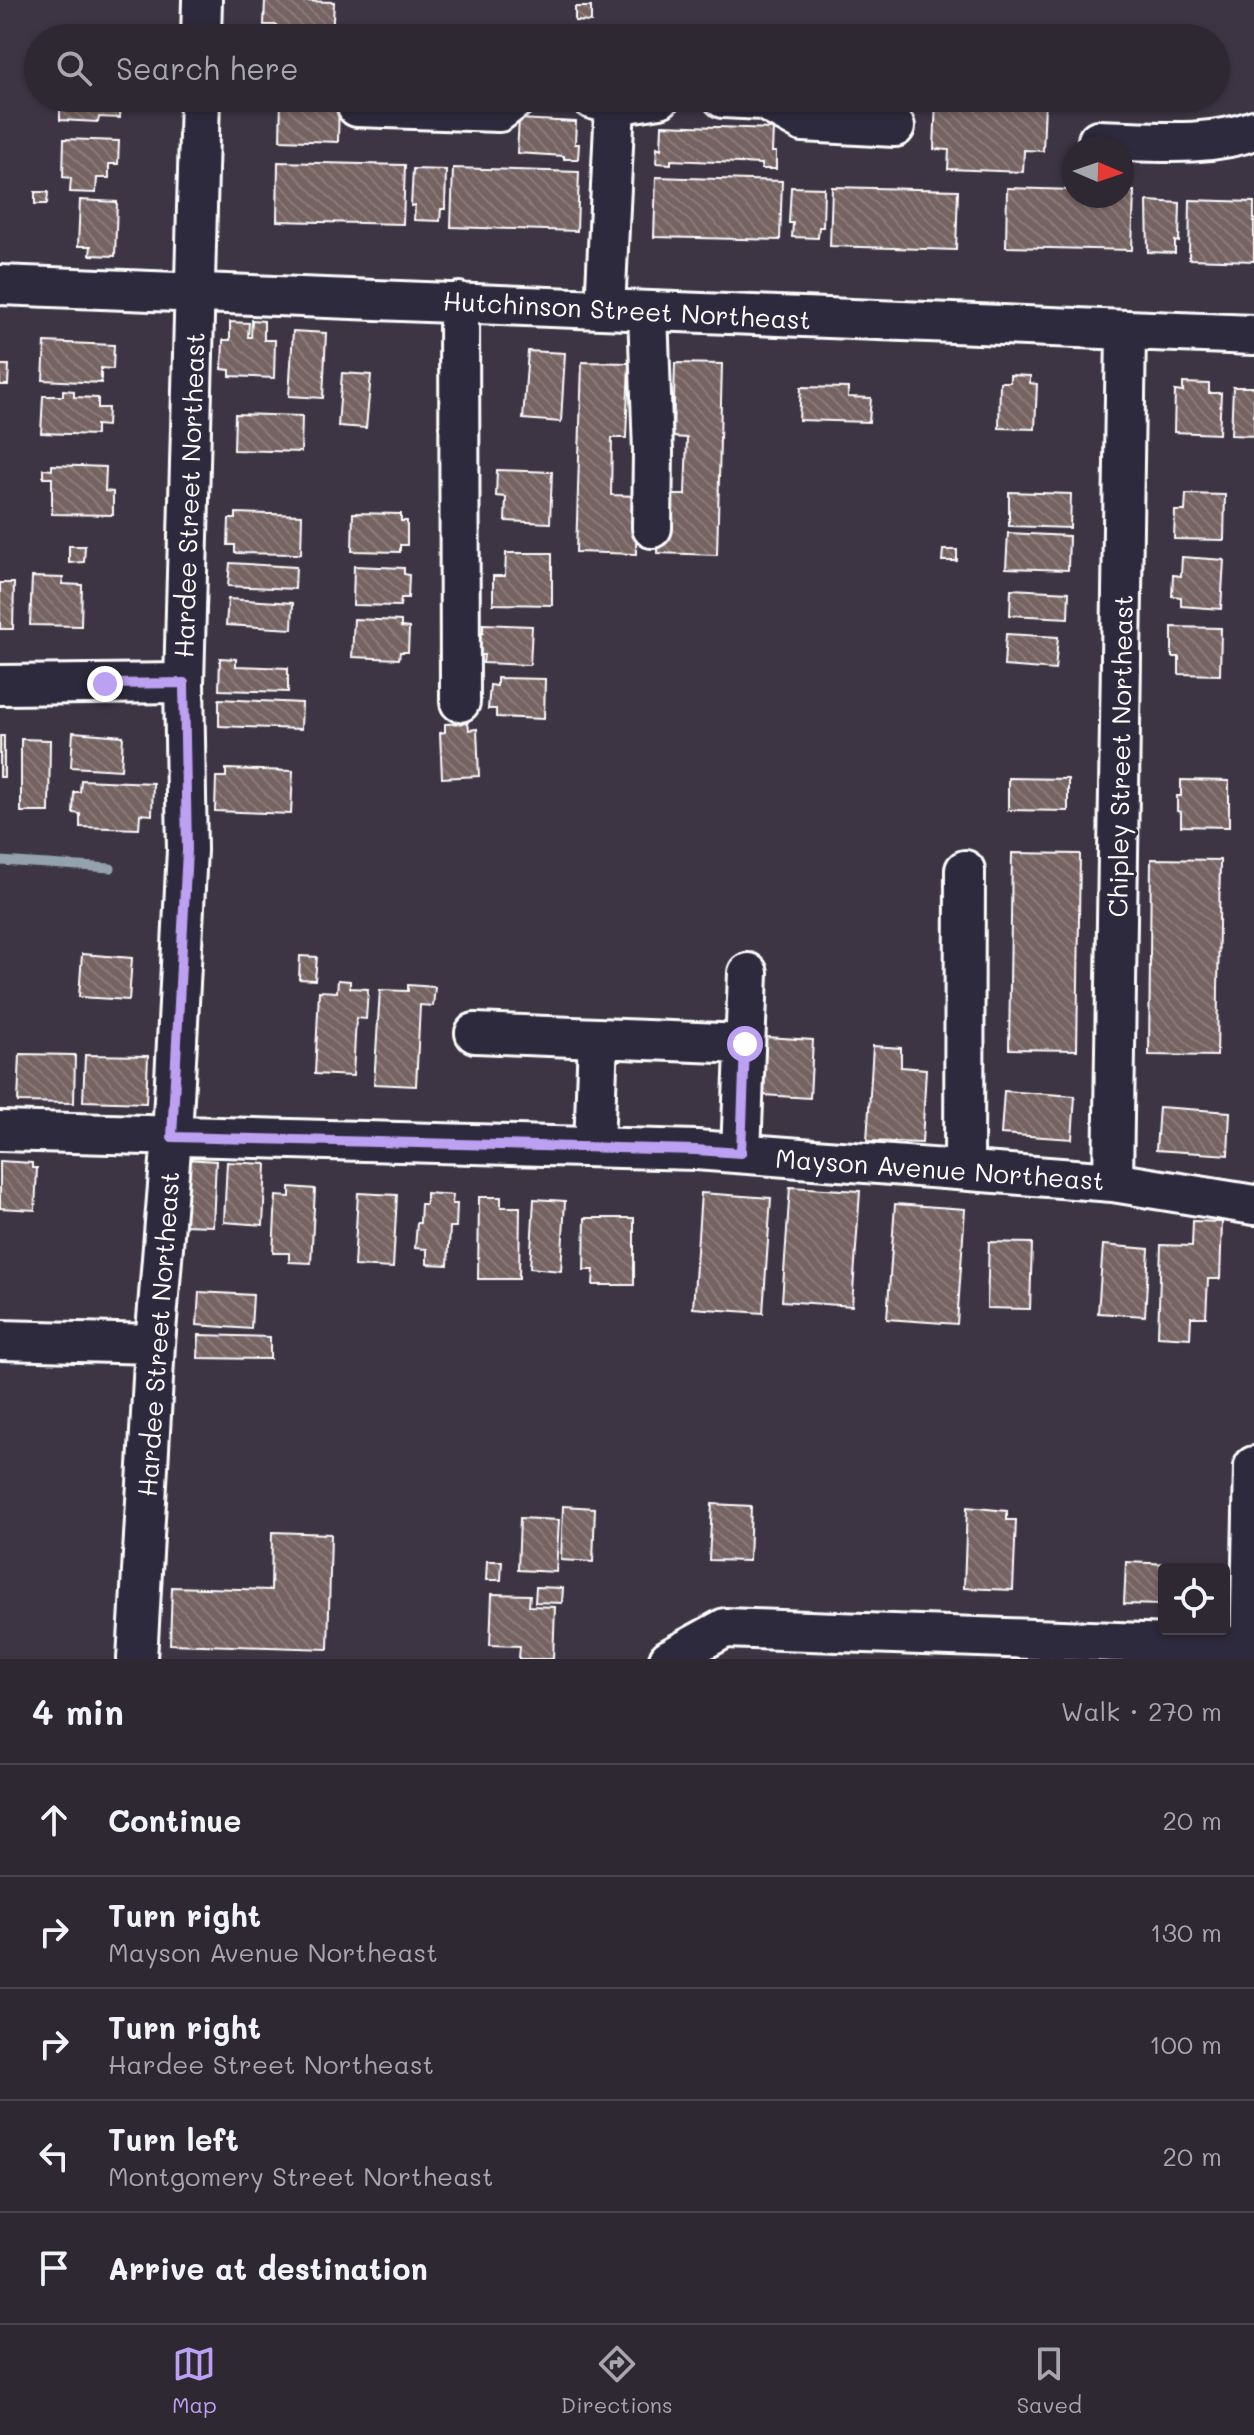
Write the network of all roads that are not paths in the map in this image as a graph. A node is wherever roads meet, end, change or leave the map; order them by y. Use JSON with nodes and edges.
{"nodes":[{"id":1,"x":202,"y":0,"type":"edge"},
{"id":2,"x":201,"y":24,"type":"edge"},
{"id":3,"x":200,"y":112,"type":"edge"},
{"id":4,"x":603,"y":112,"type":"edge"},
{"id":5,"x":785,"y":112,"type":"edge"},
{"id":6,"x":895,"y":127,"type":"dead end"},
{"id":7,"x":1254,"y":130,"type":"edge"},
{"id":8,"x":1134,"y":140,"type":"edge"},
{"id":9,"x":0,"y":285,"type":"edge"},
{"id":10,"x":195,"y":292,"type":"junction"},
{"id":11,"x":459,"y":302,"type":"junction"},
{"id":12,"x":605,"y":309,"type":"junction"},
{"id":13,"x":648,"y":312,"type":"junction"},
{"id":14,"x":1126,"y":331,"type":"junction"},
{"id":15,"x":1254,"y":335,"type":"edge"},
{"id":16,"x":652,"y":528,"type":"dead end"},
{"id":17,"x":184,"y":683,"type":"junction"},
{"id":18,"x":0,"y":685,"type":"edge"},
{"id":19,"x":460,"y":702,"type":"dead end"},
{"id":20,"x":965,"y":870,"type":"dead end"},
{"id":21,"x":748,"y":973,"type":"dead end"},
{"id":22,"x":475,"y":1033,"type":"dead end"},
{"id":23,"x":598,"y":1038,"type":"junction"},
{"id":24,"x":745,"y":1044,"type":"junction"},
{"id":25,"x":0,"y":1131,"type":"edge"},
{"id":26,"x":172,"y":1137,"type":"junction"},
{"id":27,"x":594,"y":1147,"type":"junction"},
{"id":28,"x":741,"y":1153,"type":"junction"},
{"id":29,"x":964,"y":1169,"type":"junction"},
{"id":30,"x":1113,"y":1182,"type":"junction"},
{"id":31,"x":1254,"y":1205,"type":"edge"},
{"id":32,"x":0,"y":1340,"type":"edge"},
{"id":33,"x":155,"y":1344,"type":"junction"},
{"id":34,"x":1254,"y":1466,"type":"edge"},
{"id":35,"x":1252,"y":1651,"type":"edge"},
{"id":36,"x":137,"y":1659,"type":"edge"},
{"id":37,"x":669,"y":1659,"type":"edge"}],
"edges":[{"from":1,"to":2,"type":"street"},
{"from":3,"to":10,"type":"street","name":"Hardee Street Northeast"},
{"from":4,"to":12,"type":"street"},
{"from":5,"to":6,"type":"street"},
{"from":7,"to":8,"type":"street"},
{"from":9,"to":10,"type":"street","name":"Hutchinson Street Northeast"},
{"from":10,"to":11,"type":"street","name":"Hutchinson Street Northeast"},
{"from":10,"to":17,"type":"street","name":"Hardee Street Northeast"},
{"from":11,"to":12,"type":"street","name":"Hutchinson Street Northeast"},
{"from":11,"to":19,"type":"street"},
{"from":12,"to":13,"type":"street","name":"Hutchinson Street Northeast"},
{"from":13,"to":14,"type":"street","name":"Hutchinson Street Northeast"},
{"from":13,"to":16,"type":"street"},
{"from":14,"to":15,"type":"street","name":"Hutchinson Street Northeast"},
{"from":14,"to":30,"type":"street","name":"Chipley Street Northeast"},
{"from":17,"to":18,"type":"street"},
{"from":17,"to":26,"type":"street","name":"Hardee Street Northeast"},
{"from":20,"to":29,"type":"street"},
{"from":21,"to":24,"type":"street"},
{"from":22,"to":23,"type":"street"},
{"from":23,"to":24,"type":"street"},
{"from":23,"to":27,"type":"street"},
{"from":24,"to":28,"type":"street"},
{"from":25,"to":26,"type":"street","name":"Mayson Avenue Northeast"},
{"from":26,"to":27,"type":"street","name":"Mayson Avenue Northeast"},
{"from":26,"to":33,"type":"street","name":"Hardee Street Northeast"},
{"from":27,"to":28,"type":"street","name":"Mayson Avenue Northeast"},
{"from":28,"to":29,"type":"street","name":"Mayson Avenue Northeast"},
{"from":29,"to":30,"type":"street","name":"Mayson Avenue Northeast"},
{"from":30,"to":31,"type":"street","name":"Mayson Avenue Northeast"},
{"from":32,"to":33,"type":"street"},
{"from":33,"to":36,"type":"street","name":"Hardee Street Northeast"},
{"from":34,"to":35,"type":"street"},
{"from":35,"to":37,"type":"street"}]}
